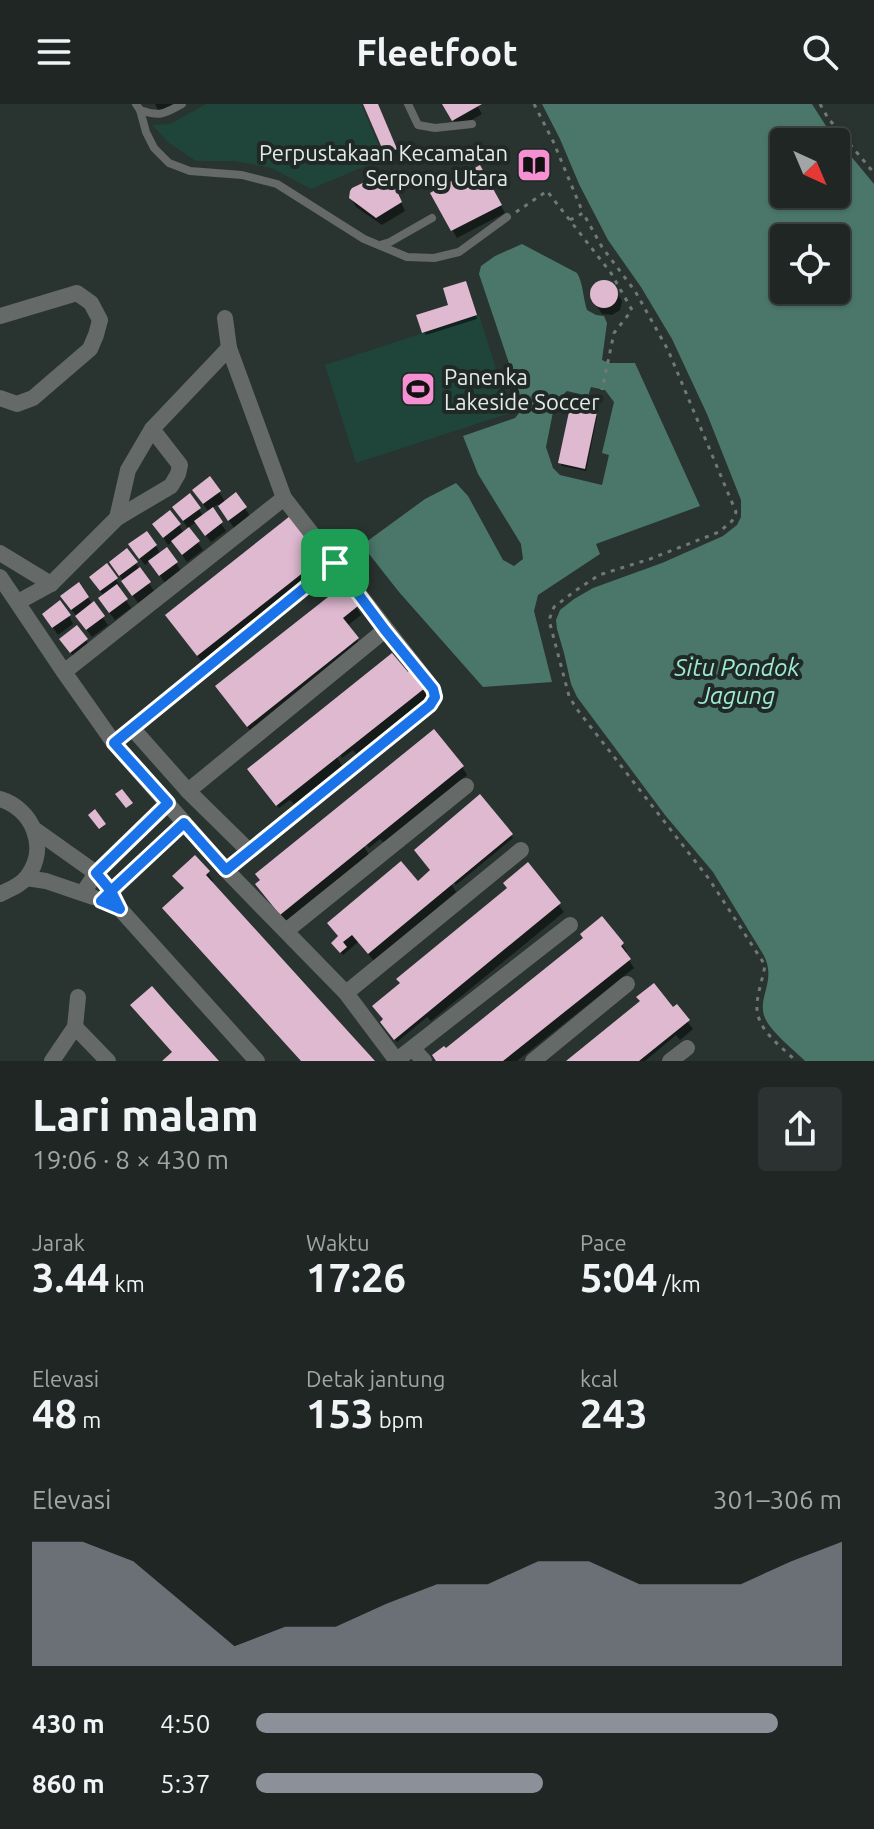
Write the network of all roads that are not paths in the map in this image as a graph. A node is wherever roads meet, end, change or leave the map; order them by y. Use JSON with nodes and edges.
{"nodes":[{"id":1,"x":182,"y":104,"type":"edge"},
{"id":2,"x":408,"y":104,"type":"edge"},
{"id":3,"x":138,"y":107,"type":"edge"},
{"id":4,"x":472,"y":124,"type":"dead end"},
{"id":5,"x":507,"y":217,"type":"road end"},
{"id":6,"x":432,"y":218,"type":"dead end"},
{"id":7,"x":379,"y":245,"type":"junction"},
{"id":8,"x":0,"y":316,"type":"edge"},
{"id":9,"x":225,"y":318,"type":"dead end"},
{"id":10,"x":229,"y":348,"type":"junction"},
{"id":11,"x":0,"y":398,"type":"edge"},
{"id":12,"x":152,"y":429,"type":"junction"},
{"id":13,"x":284,"y":498,"type":"junction"},
{"id":14,"x":117,"y":518,"type":"junction"},
{"id":15,"x":0,"y":553,"type":"edge"},
{"id":16,"x":335,"y":563,"type":"junction"},
{"id":17,"x":0,"y":577,"type":"edge"},
{"id":18,"x":51,"y":584,"type":"junction"},
{"id":19,"x":18,"y":602,"type":"junction"},
{"id":20,"x":385,"y":630,"type":"junction"},
{"id":21,"x":64,"y":672,"type":"junction"},
{"id":22,"x":133,"y":729,"type":"junction"},
{"id":23,"x":114,"y":743,"type":"junction"},
{"id":24,"x":466,"y":786,"type":"dead end"},
{"id":25,"x":188,"y":791,"type":"junction"},
{"id":26,"x":1,"y":798,"type":"edge"},
{"id":27,"x":168,"y":803,"type":"junction"},
{"id":28,"x":184,"y":823,"type":"junction"},
{"id":29,"x":34,"y":829,"type":"junction"},
{"id":30,"x":248,"y":850,"type":"junction"},
{"id":31,"x":521,"y":850,"type":"dead end"},
{"id":32,"x":226,"y":870,"type":"junction"},
{"id":33,"x":96,"y":873,"type":"junction"},
{"id":34,"x":26,"y":878,"type":"junction"},
{"id":35,"x":83,"y":893,"type":"junction"},
{"id":36,"x":0,"y":894,"type":"edge"},
{"id":37,"x":106,"y":896,"type":"junction"},
{"id":38,"x":570,"y":925,"type":"dead end"},
{"id":39,"x":286,"y":931,"type":"junction"},
{"id":40,"x":627,"y":984,"type":"dead end"},
{"id":41,"x":346,"y":993,"type":"junction"},
{"id":42,"x":78,"y":997,"type":"dead end"},
{"id":43,"x":75,"y":1027,"type":"junction"},
{"id":44,"x":687,"y":1048,"type":"dead end"},
{"id":45,"x":419,"y":1055,"type":"edge"},
{"id":46,"x":52,"y":1061,"type":"edge"},
{"id":47,"x":108,"y":1061,"type":"edge"},
{"id":48,"x":257,"y":1061,"type":"edge"},
{"id":49,"x":397,"y":1061,"type":"edge"},
{"id":50,"x":533,"y":1061,"type":"edge"},
{"id":51,"x":670,"y":1061,"type":"edge"}],
"edges":[{"from":1,"to":3,"type":"lane"},
{"from":2,"to":4,"type":"lane"},
{"from":3,"to":7,"type":"lane"},
{"from":5,"to":7,"type":"lane"},
{"from":6,"to":7,"type":"lane"},
{"from":8,"to":11,"type":"street"},
{"from":9,"to":10,"type":"street"},
{"from":10,"to":12,"type":"street"},
{"from":10,"to":13,"type":"street"},
{"from":12,"to":14,"type":"street"},
{"from":12,"to":14,"type":"street"},
{"from":13,"to":16,"type":"street"},
{"from":13,"to":21,"type":"street"},
{"from":14,"to":18,"type":"street"},
{"from":15,"to":18,"type":"street"},
{"from":16,"to":20,"type":"street"},
{"from":16,"to":22,"type":"street"},
{"from":17,"to":19,"type":"street"},
{"from":18,"to":19,"type":"street"},
{"from":19,"to":21,"type":"street"},
{"from":20,"to":25,"type":"street"},
{"from":20,"to":30,"type":"street"},
{"from":21,"to":23,"type":"street"},
{"from":22,"to":23,"type":"street"},
{"from":22,"to":25,"type":"street"},
{"from":23,"to":27,"type":"street"},
{"from":24,"to":39,"type":"street"},
{"from":25,"to":30,"type":"street"},
{"from":26,"to":29,"type":"street"},
{"from":27,"to":28,"type":"street"},
{"from":27,"to":33,"type":"street"},
{"from":28,"to":32,"type":"street"},
{"from":28,"to":37,"type":"street"},
{"from":29,"to":33,"type":"street"},
{"from":29,"to":34,"type":"street"},
{"from":30,"to":32,"type":"street"},
{"from":31,"to":41,"type":"street"},
{"from":32,"to":39,"type":"street"},
{"from":33,"to":35,"type":"street"},
{"from":33,"to":37,"type":"street"},
{"from":34,"to":35,"type":"street"},
{"from":34,"to":36,"type":"street"},
{"from":35,"to":37,"type":"street"},
{"from":37,"to":48,"type":"street"},
{"from":38,"to":45,"type":"street"},
{"from":39,"to":41,"type":"street"},
{"from":40,"to":50,"type":"street"},
{"from":41,"to":49,"type":"street"},
{"from":42,"to":43,"type":"street"},
{"from":43,"to":46,"type":"street"},
{"from":43,"to":47,"type":"street"},
{"from":44,"to":51,"type":"street"},
{"from":45,"to":49,"type":"street"}]}
